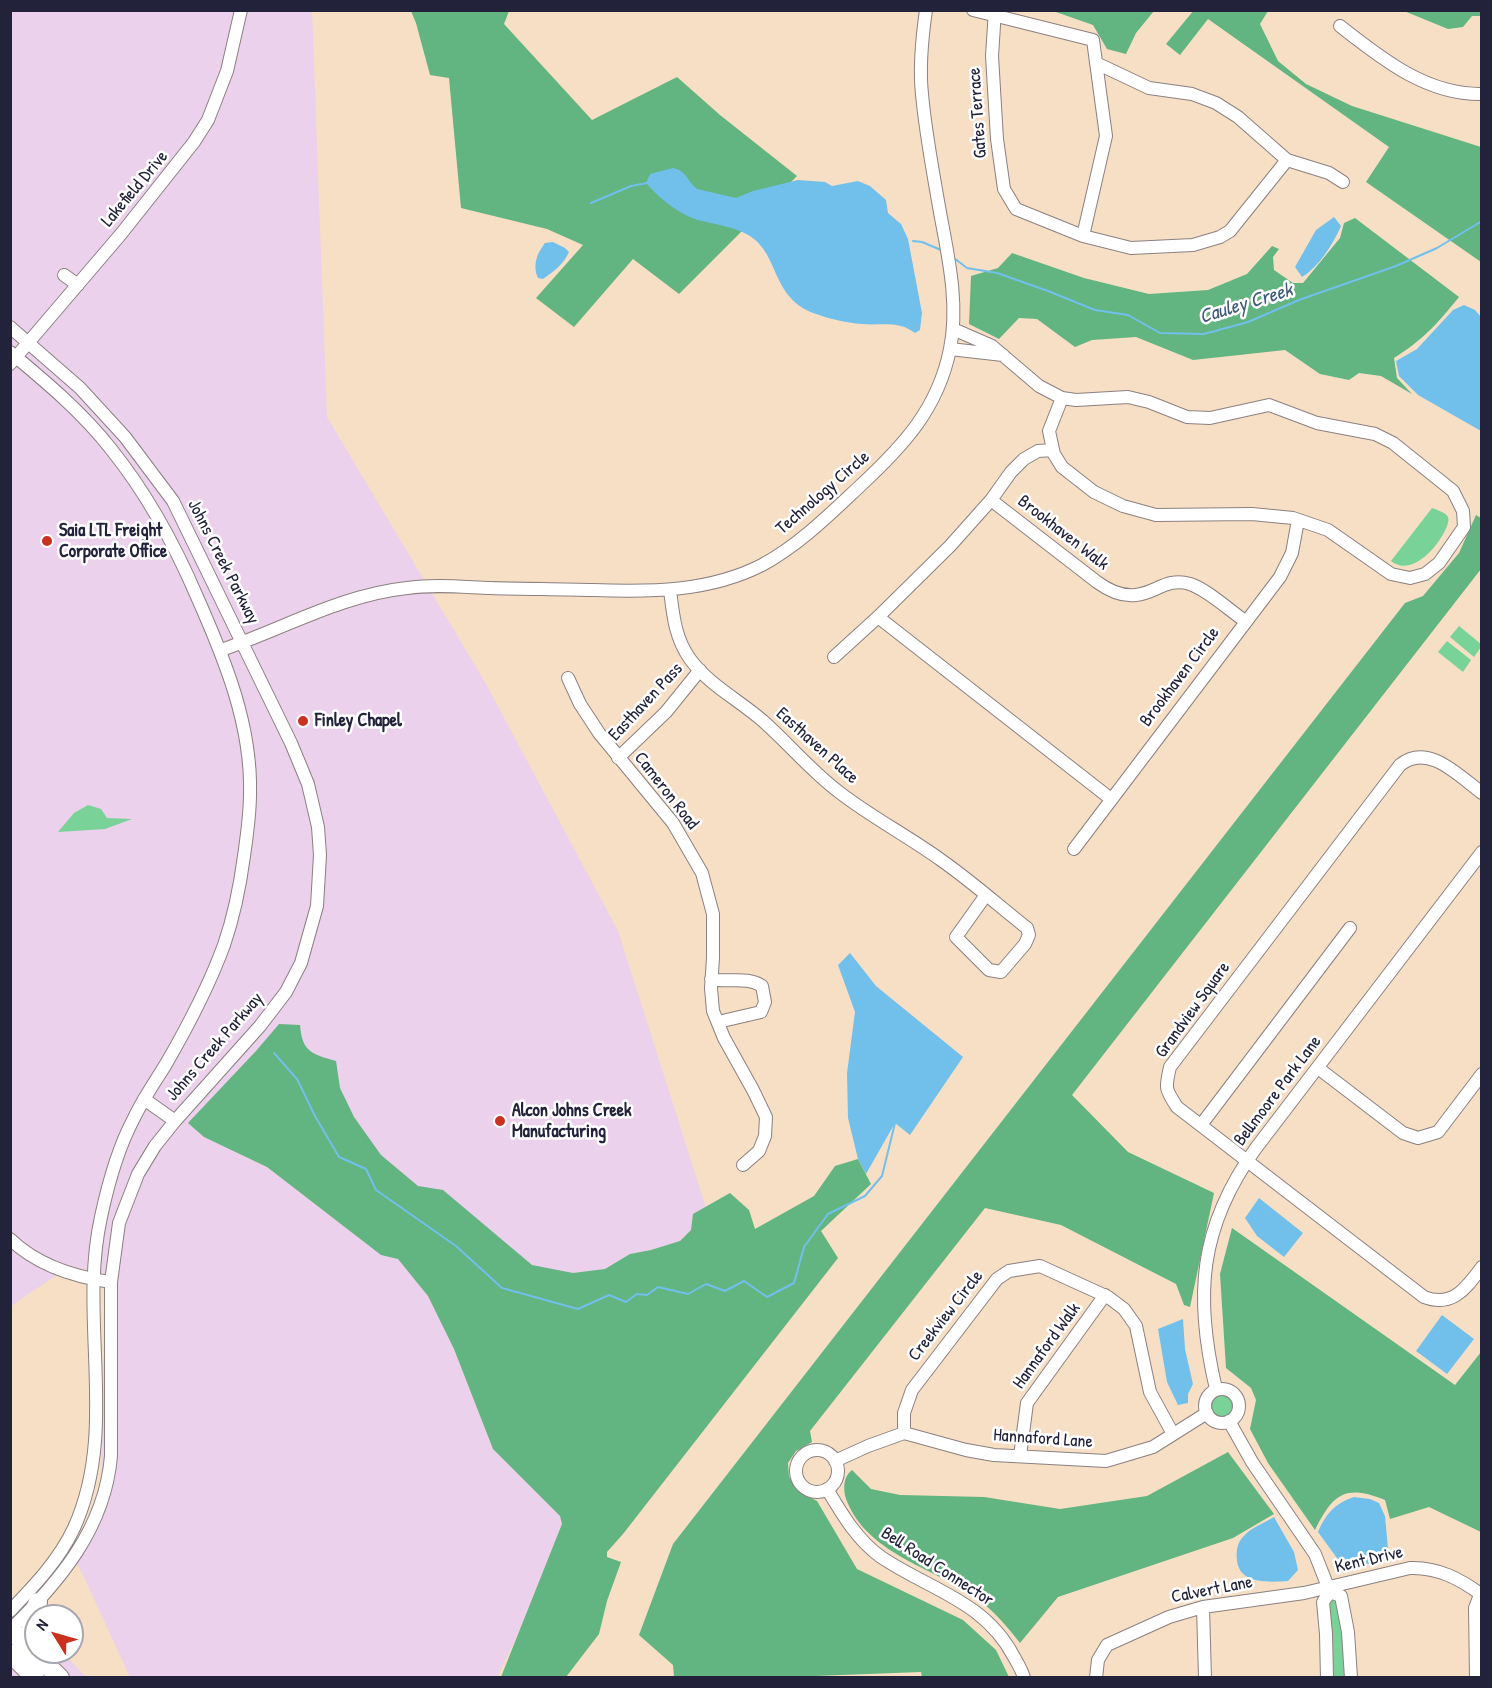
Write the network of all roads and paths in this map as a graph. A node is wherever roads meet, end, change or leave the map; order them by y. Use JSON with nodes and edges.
{"nodes":[{"id":1,"x":241,"y":10,"type":"edge"},
{"id":2,"x":926,"y":10,"type":"edge"},
{"id":3,"x":973,"y":10,"type":"edge"},
{"id":4,"x":994,"y":13,"type":"edge"},
{"id":5,"x":1340,"y":26,"type":"dead end"},
{"id":6,"x":1096,"y":63,"type":"junction"},
{"id":7,"x":1482,"y":94,"type":"edge"},
{"id":8,"x":1287,"y":160,"type":"junction"},
{"id":9,"x":1343,"y":182,"type":"dead end"},
{"id":10,"x":1083,"y":236,"type":"junction"},
{"id":11,"x":64,"y":275,"type":"dead end"},
{"id":12,"x":78,"y":285,"type":"junction"},
{"id":13,"x":10,"y":327,"type":"edge"},
{"id":14,"x":953,"y":329,"type":"junction"},
{"id":15,"x":28,"y":342,"type":"junction"},
{"id":16,"x":982,"y":347,"type":"junction"},
{"id":17,"x":950,"y":349,"type":"junction"},
{"id":18,"x":12,"y":358,"type":"edge"},
{"id":19,"x":1062,"y":398,"type":"junction"},
{"id":20,"x":1053,"y":450,"type":"junction"},
{"id":21,"x":991,"y":500,"type":"junction"},
{"id":22,"x":1298,"y":520,"type":"junction"},
{"id":23,"x":670,"y":590,"type":"junction"},
{"id":24,"x":878,"y":617,"type":"junction"},
{"id":25,"x":1245,"y":621,"type":"junction"},
{"id":26,"x":243,"y":643,"type":"junction"},
{"id":27,"x":221,"y":650,"type":"junction"},
{"id":28,"x":834,"y":657,"type":"dead end"},
{"id":29,"x":700,"y":670,"type":"junction"},
{"id":30,"x":568,"y":678,"type":"dead end"},
{"id":31,"x":618,"y":758,"type":"junction"},
{"id":32,"x":1482,"y":793,"type":"edge"},
{"id":33,"x":1111,"y":799,"type":"junction"},
{"id":34,"x":1074,"y":849,"type":"dead end"},
{"id":35,"x":1482,"y":852,"type":"edge"},
{"id":36,"x":986,"y":895,"type":"junction"},
{"id":37,"x":1350,"y":928,"type":"dead end"},
{"id":38,"x":711,"y":979,"type":"junction"},
{"id":39,"x":718,"y":1023,"type":"junction"},
{"id":40,"x":1318,"y":1068,"type":"junction"},
{"id":41,"x":1482,"y":1074,"type":"edge"},
{"id":42,"x":144,"y":1099,"type":"junction"},
{"id":43,"x":1204,"y":1120,"type":"dead end"},
{"id":44,"x":175,"y":1121,"type":"junction"},
{"id":45,"x":1247,"y":1161,"type":"junction"},
{"id":46,"x":743,"y":1165,"type":"dead end"},
{"id":47,"x":10,"y":1239,"type":"edge"},
{"id":48,"x":1482,"y":1267,"type":"edge"},
{"id":49,"x":93,"y":1279,"type":"junction"},
{"id":50,"x":111,"y":1282,"type":"junction"},
{"id":51,"x":1105,"y":1296,"type":"junction"},
{"id":52,"x":1216,"y":1389,"type":"junction"},
{"id":53,"x":1207,"y":1413,"type":"junction"},
{"id":54,"x":1229,"y":1421,"type":"junction"},
{"id":55,"x":904,"y":1433,"type":"junction"},
{"id":56,"x":1173,"y":1434,"type":"junction"},
{"id":57,"x":1020,"y":1456,"type":"junction"},
{"id":58,"x":835,"y":1461,"type":"junction"},
{"id":59,"x":827,"y":1490,"type":"junction"},
{"id":60,"x":1329,"y":1590,"type":"junction"},
{"id":61,"x":1481,"y":1595,"type":"edge"},
{"id":62,"x":38,"y":1602,"type":"joint"},
{"id":63,"x":1203,"y":1607,"type":"junction"},
{"id":64,"x":10,"y":1611,"type":"edge"},
{"id":65,"x":11,"y":1630,"type":"edge"},
{"id":66,"x":24,"y":1642,"type":"edge"},
{"id":67,"x":10,"y":1653,"type":"edge"},
{"id":68,"x":46,"y":1664,"type":"edge"},
{"id":69,"x":35,"y":1677,"type":"edge"},
{"id":70,"x":60,"y":1677,"type":"edge"},
{"id":71,"x":1024,"y":1677,"type":"edge"},
{"id":72,"x":1096,"y":1677,"type":"edge"},
{"id":73,"x":1205,"y":1677,"type":"edge"},
{"id":74,"x":1326,"y":1677,"type":"edge"},
{"id":75,"x":1351,"y":1677,"type":"edge"},
{"id":76,"x":1476,"y":1677,"type":"edge"}],
"edges":[{"from":1,"to":12,"type":"street","name":"Lakefield Drive"},
{"from":2,"to":14,"type":"street","name":"Technology Circle"},
{"from":3,"to":4,"type":"street"},
{"from":4,"to":6,"type":"street"},
{"from":4,"to":10,"type":"street","name":"Gates Terrace"},
{"from":5,"to":7,"type":"street"},
{"from":6,"to":8,"type":"street"},
{"from":6,"to":10,"type":"street"},
{"from":8,"to":9,"type":"street"},
{"from":8,"to":10,"type":"street"},
{"from":11,"to":12,"type":"street"},
{"from":12,"to":15,"type":"street","name":"Lakefield Drive"},
{"from":13,"to":15,"type":"street","name":"Johns Creek Parkway"},
{"from":14,"to":16,"type":"street"},
{"from":14,"to":17,"type":"street","name":"Technology Circle"},
{"from":15,"to":18,"type":"street","name":"Lakefield Drive"},
{"from":15,"to":26,"type":"street","name":"Johns Creek Parkway"},
{"from":16,"to":17,"type":"street"},
{"from":16,"to":19,"type":"street"},
{"from":17,"to":23,"type":"street","name":"Technology Circle"},
{"from":18,"to":27,"type":"street","name":"Johns Creek Parkway"},
{"from":19,"to":20,"type":"street"},
{"from":19,"to":22,"type":"street"},
{"from":20,"to":21,"type":"street"},
{"from":20,"to":22,"type":"street"},
{"from":21,"to":24,"type":"street"},
{"from":21,"to":25,"type":"street","name":"Brookhaven Walk"},
{"from":22,"to":25,"type":"street","name":"Brookhaven Circle"},
{"from":23,"to":26,"type":"street","name":"Technology Circle"},
{"from":23,"to":29,"type":"street","name":"Easthaven Place"},
{"from":24,"to":28,"type":"street"},
{"from":24,"to":33,"type":"street"},
{"from":25,"to":33,"type":"street","name":"Brookhaven Circle"},
{"from":26,"to":27,"type":"street","name":"Technology Circle"},
{"from":26,"to":44,"type":"street","name":"Johns Creek Parkway"},
{"from":27,"to":42,"type":"street","name":"Johns Creek Parkway"},
{"from":29,"to":31,"type":"street","name":"Easthaven Pass"},
{"from":29,"to":36,"type":"street","name":"Easthaven Place"},
{"from":30,"to":31,"type":"street","name":"Cameron Road"},
{"from":31,"to":38,"type":"street","name":"Cameron Road"},
{"from":32,"to":45,"type":"street","name":"Grandview Square"},
{"from":33,"to":34,"type":"street","name":"Brookhaven Circle"},
{"from":35,"to":40,"type":"street","name":"Bellmoore Park Lane"},
{"from":36,"to":36,"type":"street","name":"Easthaven Place"},
{"from":37,"to":43,"type":"street"},
{"from":38,"to":39,"type":"street","name":"Cameron Road"},
{"from":38,"to":39,"type":"street"},
{"from":39,"to":46,"type":"street","name":"Cameron Road"},
{"from":40,"to":41,"type":"street"},
{"from":40,"to":45,"type":"street","name":"Bellmoore Park Lane"},
{"from":42,"to":44,"type":"street"},
{"from":42,"to":49,"type":"street","name":"Johns Creek Parkway"},
{"from":44,"to":50,"type":"street","name":"Johns Creek Parkway"},
{"from":45,"to":48,"type":"street","name":"Grandview Square"},
{"from":45,"to":52,"type":"street","name":"Bellmoore Park Lane"},
{"from":47,"to":49,"type":"street"},
{"from":49,"to":50,"type":"street"},
{"from":49,"to":64,"type":"street","name":"Johns Creek Parkway"},
{"from":50,"to":62,"type":"street","name":"Johns Creek Parkway"},
{"from":51,"to":55,"type":"street","name":"Creekview Circle"},
{"from":51,"to":56,"type":"street","name":"Creekview Circle"},
{"from":51,"to":57,"type":"street","name":"Hannaford Walk"},
{"from":52,"to":53,"type":"street"},
{"from":52,"to":54,"type":"street"},
{"from":53,"to":54,"type":"street"},
{"from":53,"to":56,"type":"street","name":"Hannaford Lane"},
{"from":54,"to":60,"type":"street"},
{"from":55,"to":57,"type":"street","name":"Hannaford Lane"},
{"from":55,"to":58,"type":"street"},
{"from":56,"to":57,"type":"street","name":"Hannaford Lane"},
{"from":58,"to":59,"type":"street"},
{"from":58,"to":59,"type":"street"},
{"from":59,"to":71,"type":"street","name":"Bell Road Connector"},
{"from":60,"to":61,"type":"street","name":"Kent Drive"},
{"from":60,"to":63,"type":"street","name":"Calvert Lane"},
{"from":60,"to":74,"type":"street"},
{"from":60,"to":75,"type":"street"},
{"from":61,"to":76,"type":"street"},
{"from":62,"to":65,"type":"street","name":"Johns Creek Parkway"},
{"from":63,"to":72,"type":"street","name":"Calvert Lane"},
{"from":63,"to":73,"type":"street"},
{"from":65,"to":66,"type":"highway"},
{"from":67,"to":69,"type":"highway"},
{"from":68,"to":70,"type":"highway"}]}
